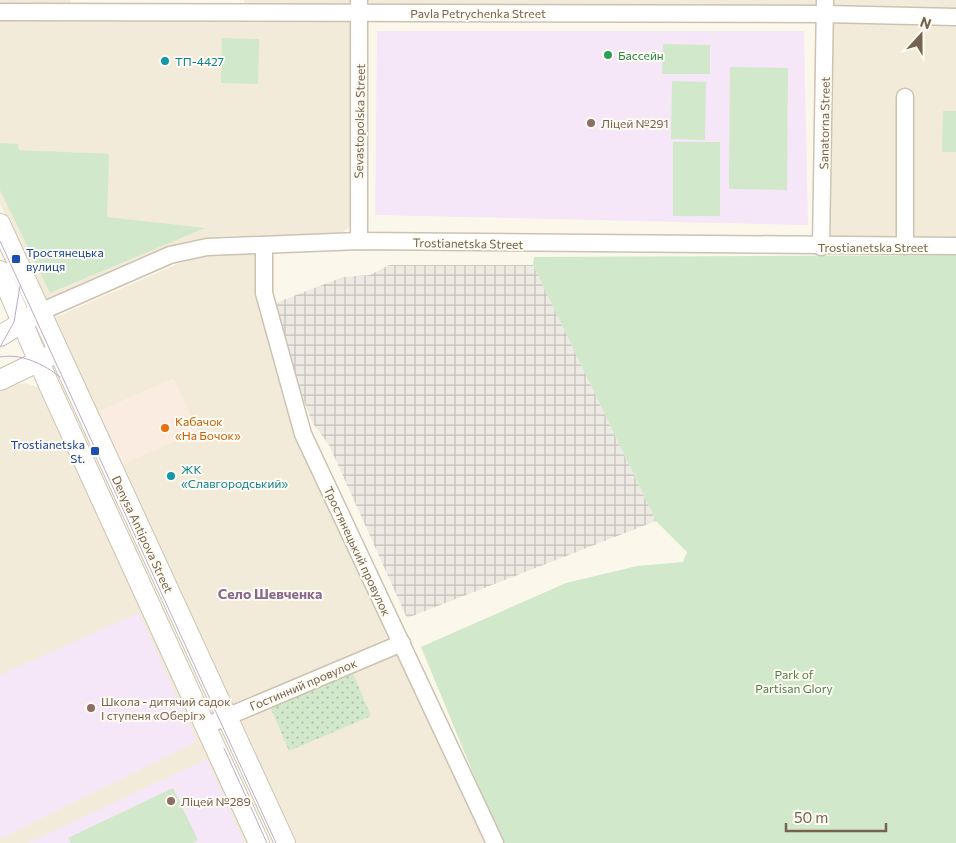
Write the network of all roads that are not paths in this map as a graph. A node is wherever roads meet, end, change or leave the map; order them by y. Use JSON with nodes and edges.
{"nodes":[{"id":1,"x":360,"y":6,"type":"edge"},
{"id":2,"x":825,"y":7,"type":"edge"},
{"id":3,"x":0,"y":12,"type":"edge"},
{"id":4,"x":956,"y":18,"type":"edge"},
{"id":5,"x":905,"y":97,"type":"dead end"},
{"id":6,"x":0,"y":224,"type":"edge"},
{"id":7,"x":359,"y":241,"type":"junction"},
{"id":8,"x":264,"y":245,"type":"junction"},
{"id":9,"x":905,"y":246,"type":"junction"},
{"id":10,"x":956,"y":246,"type":"edge"},
{"id":11,"x":821,"y":247,"type":"junction"},
{"id":12,"x":0,"y":271,"type":"edge"},
{"id":13,"x":40,"y":312,"type":"junction"},
{"id":14,"x":22,"y":323,"type":"junction"},
{"id":15,"x":0,"y":336,"type":"edge"},
{"id":16,"x":59,"y":352,"type":"junction"},
{"id":17,"x":39,"y":362,"type":"junction"},
{"id":18,"x":0,"y":380,"type":"edge"},
{"id":19,"x":402,"y":643,"type":"junction"},
{"id":20,"x":227,"y":717,"type":"junction"},
{"id":21,"x":205,"y":726,"type":"junction"},
{"id":22,"x":259,"y":843,"type":"edge"},
{"id":23,"x":285,"y":843,"type":"edge"},
{"id":24,"x":495,"y":843,"type":"edge"}],
"edges":[{"from":1,"to":2,"type":"street","name":"Pavla Petrychenka Street"},
{"from":1,"to":3,"type":"street","name":"Pavla Petrychenka Street"},
{"from":1,"to":7,"type":"street","name":"Sevastopolska Street"},
{"from":2,"to":4,"type":"street","name":"Pavla Petrychenka Street"},
{"from":2,"to":11,"type":"street","name":"Sanatorna Street"},
{"from":5,"to":9,"type":"street"},
{"from":6,"to":13,"type":"street","name":"Denysa Antipova Street"},
{"from":7,"to":8,"type":"street","name":"Trostianetska Street"},
{"from":7,"to":11,"type":"street","name":"Trostianetska Street"},
{"from":8,"to":13,"type":"street","name":"Trostianetska Street"},
{"from":8,"to":19,"type":"street","name":"Тростянецький провулок"},
{"from":9,"to":10,"type":"street","name":"Trostianetska Street"},
{"from":9,"to":11,"type":"street","name":"Trostianetska Street"},
{"from":12,"to":14,"type":"street","name":"Denysa Antipova Street"},
{"from":13,"to":14,"type":"street","name":"Trostianetska Street"},
{"from":13,"to":16,"type":"street","name":"Denysa Antipova Street"},
{"from":14,"to":15,"type":"street","name":"Trostianetska Street"},
{"from":14,"to":17,"type":"street","name":"Denysa Antipova Street"},
{"from":16,"to":17,"type":"street"},
{"from":16,"to":20,"type":"street","name":"Denysa Antipova Street"},
{"from":17,"to":18,"type":"street"},
{"from":17,"to":21,"type":"street","name":"Denysa Antipova Street"},
{"from":19,"to":20,"type":"street","name":"Гостинний провулок"},
{"from":19,"to":24,"type":"street","name":"Тростянецький провулок"},
{"from":20,"to":21,"type":"street","name":"Гостинний провулок"},
{"from":20,"to":23,"type":"street","name":"Denysa Antipova Street"},
{"from":21,"to":22,"type":"street","name":"Denysa Antipova Street"}]}
